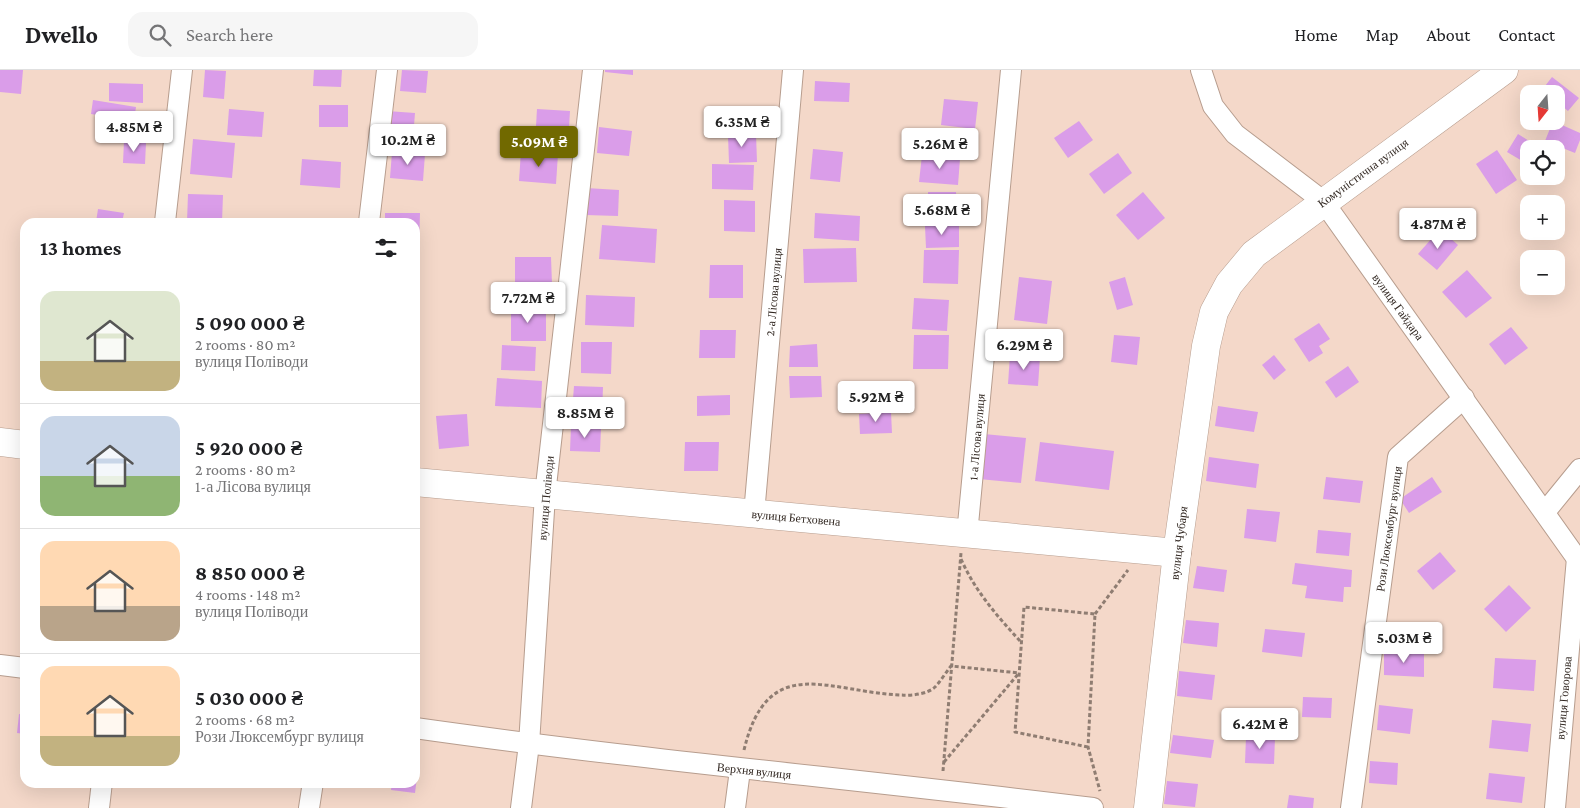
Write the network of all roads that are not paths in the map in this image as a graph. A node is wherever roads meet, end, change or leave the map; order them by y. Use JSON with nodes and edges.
{"nodes":[{"id":1,"x":182,"y":70,"type":"edge"},
{"id":2,"x":387,"y":70,"type":"edge"},
{"id":3,"x":593,"y":70,"type":"edge"},
{"id":4,"x":794,"y":70,"type":"edge"},
{"id":5,"x":1010,"y":70,"type":"edge"},
{"id":6,"x":1201,"y":70,"type":"edge"},
{"id":7,"x":1504,"y":70,"type":"edge"},
{"id":8,"x":1323,"y":201,"type":"junction"},
{"id":9,"x":165,"y":218,"type":"edge"},
{"id":10,"x":369,"y":218,"type":"edge"},
{"id":11,"x":1229,"y":284,"type":"joint"},
{"id":12,"x":1464,"y":398,"type":"junction"},
{"id":13,"x":0,"y":442,"type":"edge"},
{"id":14,"x":20,"y":444,"type":"edge"},
{"id":15,"x":1580,"y":469,"type":"edge"},
{"id":16,"x":420,"y":482,"type":"edge"},
{"id":17,"x":545,"y":494,"type":"junction"},
{"id":18,"x":1545,"y":512,"type":"junction"},
{"id":19,"x":754,"y":514,"type":"junction"},
{"id":20,"x":964,"y":545,"type":"junction"},
{"id":21,"x":1178,"y":553,"type":"junction"},
{"id":22,"x":1578,"y":560,"type":"edge"},
{"id":23,"x":0,"y":665,"type":"edge"},
{"id":24,"x":20,"y":667,"type":"edge"},
{"id":25,"x":420,"y":729,"type":"edge"},
{"id":26,"x":529,"y":744,"type":"junction"},
{"id":27,"x":740,"y":770,"type":"junction"},
{"id":28,"x":101,"y":788,"type":"edge"},
{"id":29,"x":312,"y":788,"type":"edge"},
{"id":30,"x":940,"y":799,"type":"edge"},
{"id":31,"x":1098,"y":804,"type":"edge"},
{"id":32,"x":99,"y":808,"type":"edge"},
{"id":33,"x":309,"y":808,"type":"edge"},
{"id":34,"x":521,"y":808,"type":"edge"},
{"id":35,"x":735,"y":808,"type":"edge"},
{"id":36,"x":1148,"y":808,"type":"edge"},
{"id":37,"x":1350,"y":808,"type":"edge"},
{"id":38,"x":1555,"y":808,"type":"edge"}],
"edges":[{"from":1,"to":9,"type":"street"},
{"from":2,"to":10,"type":"street"},
{"from":3,"to":17,"type":"street","name":"вулиця Поліводи"},
{"from":4,"to":19,"type":"street","name":"2-а Лісова вулиця"},
{"from":5,"to":20,"type":"street","name":"1-а Лісова вулиця"},
{"from":6,"to":8,"type":"street","name":"вулиця Гайдара"},
{"from":7,"to":8,"type":"street","name":"Комуністична вулиця"},
{"from":8,"to":11,"type":"street","name":"Комуністична вулиця"},
{"from":8,"to":12,"type":"street","name":"вулиця Гайдара"},
{"from":11,"to":21,"type":"street","name":"вулиця Чубаря"},
{"from":12,"to":18,"type":"street","name":"вулиця Гайдара"},
{"from":12,"to":37,"type":"street","name":"Рози Люксембург вулиця"},
{"from":13,"to":14,"type":"street"},
{"from":15,"to":18,"type":"street"},
{"from":16,"to":17,"type":"street","name":"вулиця Бетховена"},
{"from":17,"to":19,"type":"street","name":"вулиця Бетховена"},
{"from":17,"to":26,"type":"street","name":"вулиця Поліводи"},
{"from":18,"to":22,"type":"street","name":"вулиця Гайдара"},
{"from":19,"to":20,"type":"street","name":"вулиця Бетховена"},
{"from":20,"to":21,"type":"street","name":"вулиця Бетховена"},
{"from":21,"to":36,"type":"street","name":"вулиця Чубаря"},
{"from":22,"to":38,"type":"street","name":"вулиця Говорова"},
{"from":23,"to":24,"type":"street"},
{"from":25,"to":26,"type":"street","name":"Верхня вулиця"},
{"from":26,"to":27,"type":"street","name":"Верхня вулиця"},
{"from":26,"to":34,"type":"street","name":"вулиця Поліводи"},
{"from":27,"to":30,"type":"street","name":"Верхня вулиця"},
{"from":27,"to":35,"type":"street"},
{"from":28,"to":32,"type":"street"},
{"from":29,"to":33,"type":"street"},
{"from":30,"to":31,"type":"street","name":"Верхня вулиця"}]}
